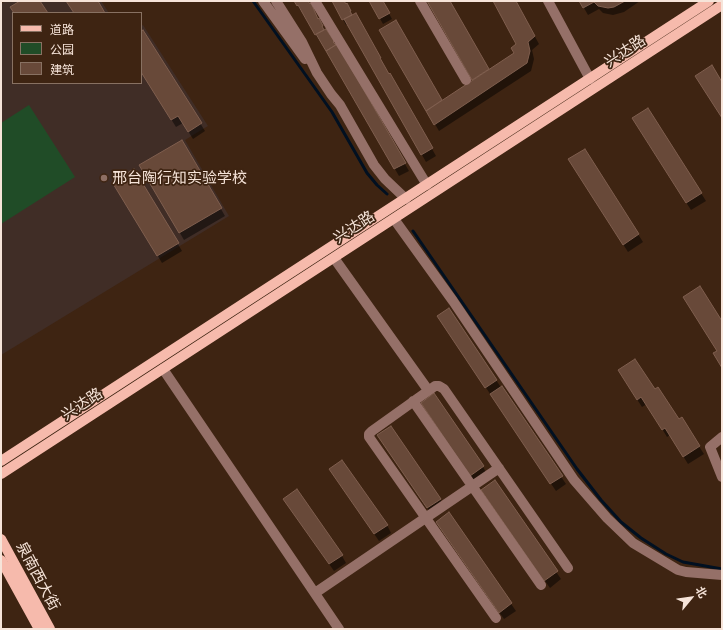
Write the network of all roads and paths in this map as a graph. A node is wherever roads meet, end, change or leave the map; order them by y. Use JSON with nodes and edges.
{"nodes":[{"id":1,"x":262,"y":1,"type":"edge"},
{"id":2,"x":276,"y":1,"type":"edge"},
{"id":3,"x":315,"y":1,"type":"edge"},
{"id":4,"x":420,"y":1,"type":"edge"},
{"id":5,"x":548,"y":1,"type":"edge"},
{"id":6,"x":709,"y":1,"type":"edge"},
{"id":7,"x":722,"y":5,"type":"edge"},
{"id":8,"x":319,"y":77,"type":"junction"},
{"id":9,"x":590,"y":79,"type":"junction"},
{"id":10,"x":466,"y":80,"type":"dead end"},
{"id":11,"x":427,"y":185,"type":"junction"},
{"id":12,"x":406,"y":199,"type":"junction"},
{"id":13,"x":394,"y":219,"type":"junction"},
{"id":14,"x":334,"y":258,"type":"junction"},
{"id":15,"x":163,"y":368,"type":"junction"},
{"id":16,"x":428,"y":390,"type":"junction"},
{"id":17,"x":413,"y":401,"type":"junction"},
{"id":18,"x":722,"y":437,"type":"edge"},
{"id":19,"x":1,"y":461,"type":"edge"},
{"id":20,"x":499,"y":468,"type":"junction"},
{"id":21,"x":1,"y":474,"type":"edge"},
{"id":22,"x":722,"y":477,"type":"edge"},
{"id":23,"x":472,"y":486,"type":"junction"},
{"id":24,"x":426,"y":518,"type":"junction"},
{"id":25,"x":1,"y":539,"type":"edge"},
{"id":26,"x":1,"y":560,"type":"edge"},
{"id":27,"x":568,"y":568,"type":"dead end"},
{"id":28,"x":722,"y":575,"type":"edge"},
{"id":29,"x":541,"y":585,"type":"dead end"},
{"id":30,"x":314,"y":593,"type":"junction"},
{"id":31,"x":496,"y":618,"type":"dead end"},
{"id":32,"x":46,"y":628,"type":"edge"},
{"id":33,"x":339,"y":629,"type":"edge"}],
"edges":[{"from":1,"to":8,"type":"street"},
{"from":2,"to":8,"type":"street"},
{"from":3,"to":11,"type":"street"},
{"from":4,"to":10,"type":"street"},
{"from":5,"to":9,"type":"street"},
{"from":6,"to":9,"type":"main road","name":"兴达路"},
{"from":7,"to":13,"type":"main road","name":"兴达路"},
{"from":8,"to":12,"type":"street"},
{"from":9,"to":11,"type":"main road","name":"兴达路"},
{"from":11,"to":12,"type":"main road","name":"兴达路"},
{"from":12,"to":19,"type":"main road","name":"兴达路"},
{"from":13,"to":14,"type":"main road","name":"兴达路"},
{"from":13,"to":28,"type":"street"},
{"from":14,"to":15,"type":"main road","name":"兴达路"},
{"from":14,"to":16,"type":"street"},
{"from":15,"to":21,"type":"main road","name":"兴达路"},
{"from":15,"to":30,"type":"street"},
{"from":16,"to":17,"type":"street"},
{"from":16,"to":20,"type":"street"},
{"from":17,"to":23,"type":"street"},
{"from":17,"to":24,"type":"street"},
{"from":18,"to":22,"type":"street"},
{"from":20,"to":23,"type":"street"},
{"from":20,"to":27,"type":"street"},
{"from":23,"to":24,"type":"street"},
{"from":23,"to":29,"type":"street"},
{"from":24,"to":30,"type":"street"},
{"from":24,"to":31,"type":"street"},
{"from":25,"to":32,"type":"main road","name":"泉南西大街"},
{"from":26,"to":32,"type":"main road","name":"泉南西大街"},
{"from":30,"to":33,"type":"street"}]}
